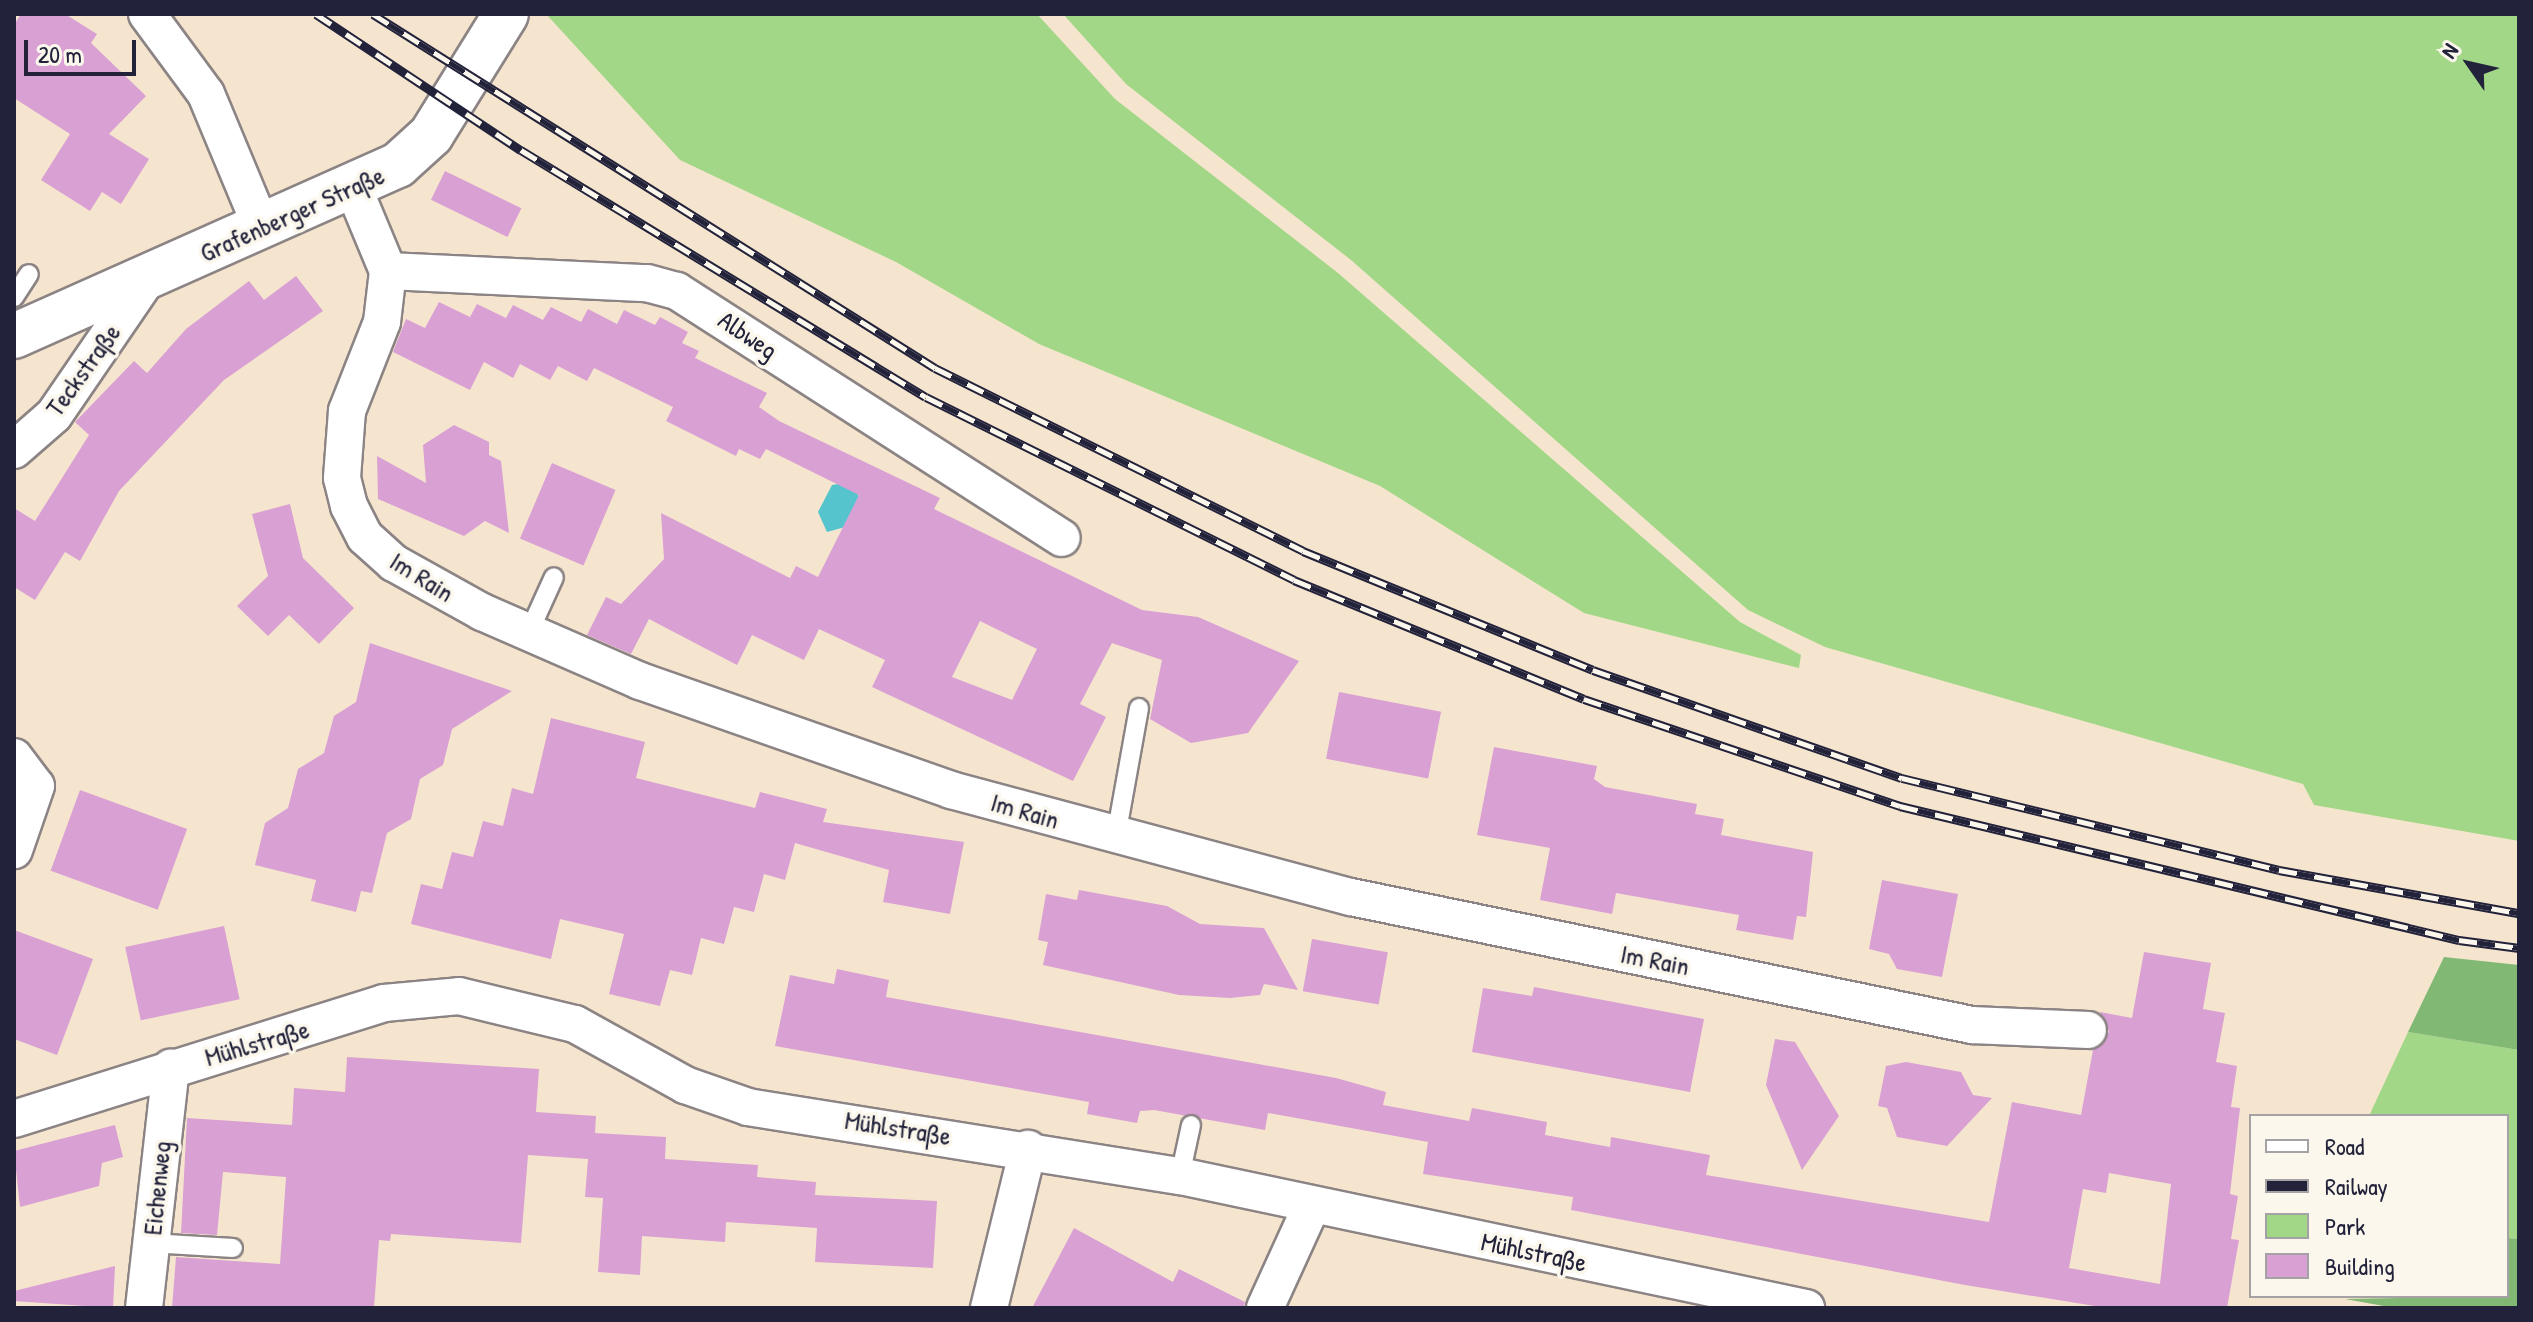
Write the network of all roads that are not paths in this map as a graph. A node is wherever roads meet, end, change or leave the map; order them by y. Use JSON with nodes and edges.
{"nodes":[{"id":1,"x":147,"y":14,"type":"edge"},
{"id":2,"x":506,"y":14,"type":"edge"},
{"id":3,"x":353,"y":187,"type":"junction"},
{"id":4,"x":261,"y":226,"type":"junction"},
{"id":5,"x":388,"y":271,"type":"junction"},
{"id":6,"x":29,"y":274,"type":"dead end"},
{"id":7,"x":145,"y":282,"type":"junction"},
{"id":8,"x":14,"y":297,"type":"edge"},
{"id":9,"x":14,"y":336,"type":"edge"},
{"id":10,"x":14,"y":450,"type":"edge"},
{"id":11,"x":1062,"y":538,"type":"dead end"},
{"id":12,"x":554,"y":577,"type":"dead end"},
{"id":13,"x":529,"y":632,"type":"junction"},
{"id":14,"x":1139,"y":708,"type":"dead end"},
{"id":15,"x":14,"y":757,"type":"edge"},
{"id":16,"x":1116,"y":836,"type":"junction"},
{"id":17,"x":14,"y":850,"type":"edge"},
{"id":18,"x":2088,"y":1030,"type":"dead end"},
{"id":19,"x":171,"y":1068,"type":"junction"},
{"id":20,"x":14,"y":1119,"type":"edge"},
{"id":21,"x":1191,"y":1125,"type":"dead end"},
{"id":22,"x":1028,"y":1149,"type":"junction"},
{"id":23,"x":1180,"y":1176,"type":"junction"},
{"id":24,"x":1312,"y":1205,"type":"junction"},
{"id":25,"x":151,"y":1243,"type":"junction"},
{"id":26,"x":233,"y":1248,"type":"dead end"},
{"id":27,"x":144,"y":1308,"type":"edge"},
{"id":28,"x":989,"y":1308,"type":"edge"},
{"id":29,"x":1265,"y":1308,"type":"edge"},
{"id":30,"x":1806,"y":1308,"type":"edge"}],
"edges":[{"from":1,"to":4,"type":"street"},
{"from":2,"to":3,"type":"street","name":"Grafenberger Straße"},
{"from":3,"to":4,"type":"street","name":"Grafenberger Straße"},
{"from":3,"to":5,"type":"street","name":"Im Rain"},
{"from":4,"to":7,"type":"street","name":"Grafenberger Straße"},
{"from":5,"to":11,"type":"street","name":"Albweg"},
{"from":5,"to":13,"type":"street","name":"Im Rain"},
{"from":6,"to":8,"type":"lane"},
{"from":7,"to":9,"type":"street","name":"Grafenberger Straße"},
{"from":7,"to":10,"type":"street","name":"Teckstraße"},
{"from":12,"to":13,"type":"lane"},
{"from":13,"to":16,"type":"street","name":"Im Rain"},
{"from":14,"to":16,"type":"lane"},
{"from":15,"to":17,"type":"street"},
{"from":16,"to":18,"type":"street","name":"Im Rain"},
{"from":19,"to":20,"type":"street","name":"Mühlstraße"},
{"from":19,"to":22,"type":"street","name":"Mühlstraße"},
{"from":19,"to":25,"type":"street","name":"Eichenweg"},
{"from":21,"to":23,"type":"lane"},
{"from":22,"to":23,"type":"street","name":"Mühlstraße"},
{"from":22,"to":28,"type":"street"},
{"from":23,"to":24,"type":"street","name":"Mühlstraße"},
{"from":24,"to":29,"type":"street"},
{"from":24,"to":30,"type":"street","name":"Mühlstraße"},
{"from":25,"to":26,"type":"lane"},
{"from":25,"to":27,"type":"street","name":"Eichenweg"}]}
